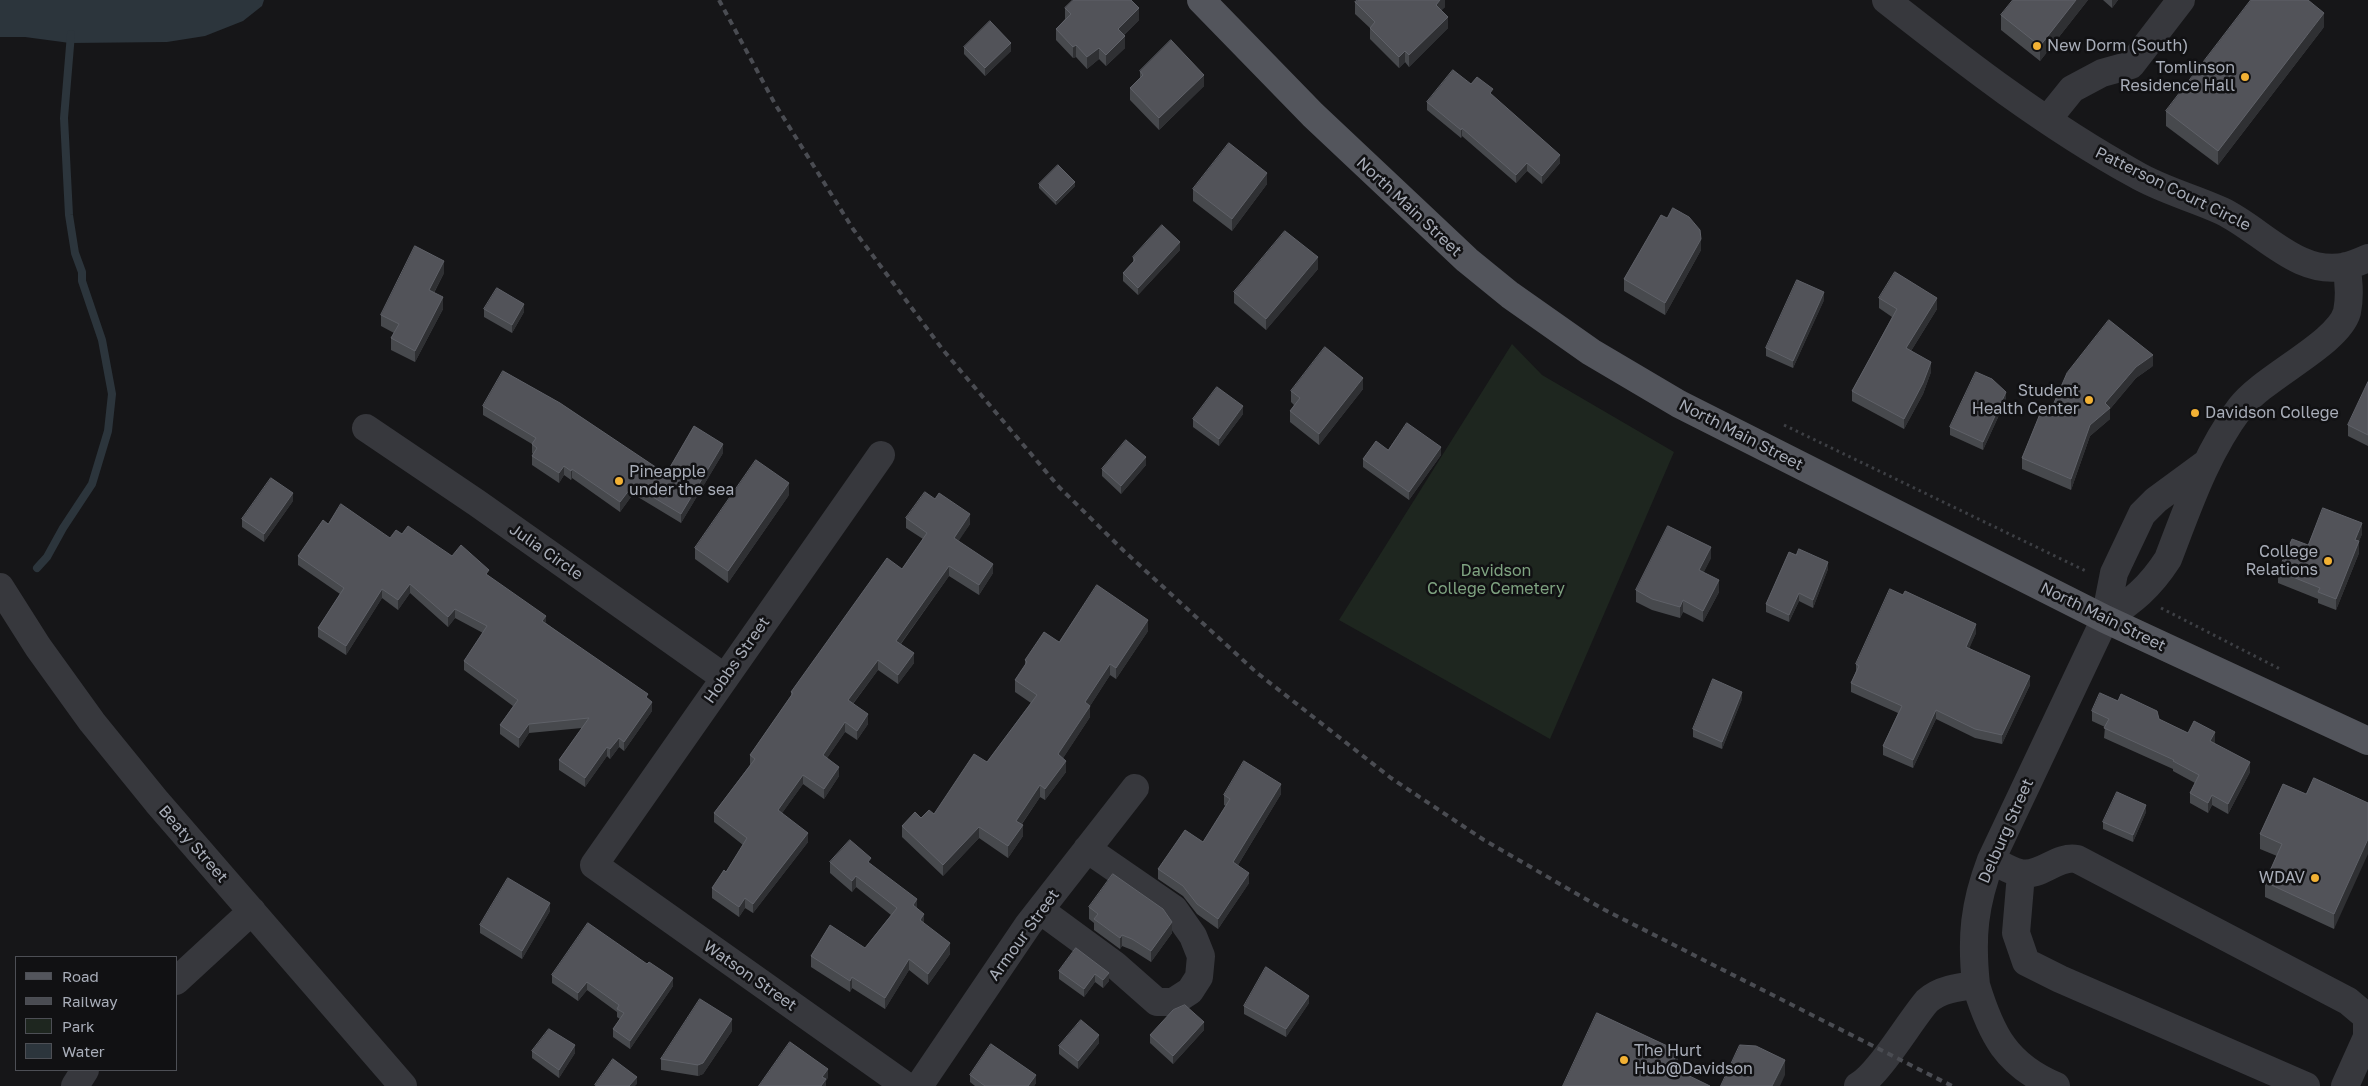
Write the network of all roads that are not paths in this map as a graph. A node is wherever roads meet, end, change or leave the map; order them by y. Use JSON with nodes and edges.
{"nodes":[{"id":1,"x":1201,"y":0,"type":"edge"},
{"id":2,"x":1886,"y":0,"type":"edge"},
{"id":3,"x":2181,"y":0,"type":"edge"},
{"id":4,"x":2047,"y":120,"type":"junction"},
{"id":5,"x":2357,"y":262,"type":"edge"},
{"id":6,"x":366,"y":428,"type":"dead end"},
{"id":7,"x":881,"y":455,"type":"dead end"},
{"id":8,"x":2206,"y":464,"type":"junction"},
{"id":9,"x":0,"y":587,"type":"edge"},
{"id":10,"x":2105,"y":620,"type":"junction"},
{"id":11,"x":725,"y":678,"type":"junction"},
{"id":12,"x":2368,"y":741,"type":"edge"},
{"id":13,"x":1135,"y":788,"type":"dead end"},
{"id":14,"x":1088,"y":849,"type":"junction"},
{"id":15,"x":1991,"y":860,"type":"junction"},
{"id":16,"x":594,"y":865,"type":"joint"},
{"id":17,"x":2021,"y":874,"type":"junction"},
{"id":18,"x":1040,"y":910,"type":"junction"},
{"id":19,"x":252,"y":911,"type":"junction"},
{"id":20,"x":178,"y":979,"type":"edge"},
{"id":21,"x":1976,"y":985,"type":"junction"},
{"id":22,"x":2368,"y":1017,"type":"edge"},
{"id":23,"x":84,"y":1071,"type":"edge"},
{"id":24,"x":2356,"y":1075,"type":"edge"},
{"id":25,"x":1864,"y":1085,"type":"edge"},
{"id":26,"x":75,"y":1086,"type":"edge"},
{"id":27,"x":403,"y":1086,"type":"edge"},
{"id":28,"x":906,"y":1086,"type":"edge"},
{"id":29,"x":919,"y":1086,"type":"edge"},
{"id":30,"x":2056,"y":1086,"type":"edge"},
{"id":31,"x":2306,"y":1086,"type":"edge"}],
"edges":[{"from":1,"to":10,"type":"main road","name":"North Main Street"},
{"from":2,"to":4,"type":"street","name":"Patterson Court Circle"},
{"from":3,"to":4,"type":"street"},
{"from":4,"to":5,"type":"street","name":"Patterson Court Circle"},
{"from":5,"to":8,"type":"street"},
{"from":6,"to":11,"type":"street","name":"Julia Circle"},
{"from":7,"to":11,"type":"street","name":"Hobbs Street"},
{"from":8,"to":10,"type":"street"},
{"from":8,"to":10,"type":"street"},
{"from":9,"to":19,"type":"street","name":"Beaty Street"},
{"from":10,"to":12,"type":"main road","name":"North Main Street"},
{"from":10,"to":15,"type":"street","name":"Delburg Street"},
{"from":11,"to":16,"type":"street","name":"Hobbs Street"},
{"from":13,"to":14,"type":"street","name":"Armour Street"},
{"from":14,"to":18,"type":"street","name":"Armour Street"},
{"from":14,"to":18,"type":"street"},
{"from":15,"to":17,"type":"street"},
{"from":15,"to":21,"type":"street","name":"Delburg Street"},
{"from":16,"to":28,"type":"street","name":"Watson Street"},
{"from":17,"to":22,"type":"street"},
{"from":17,"to":31,"type":"street"},
{"from":18,"to":29,"type":"street","name":"Armour Street"},
{"from":19,"to":20,"type":"street"},
{"from":19,"to":27,"type":"street","name":"Beaty Street"},
{"from":21,"to":25,"type":"street"},
{"from":21,"to":30,"type":"street","name":"Delburg Street"},
{"from":22,"to":24,"type":"street"},
{"from":23,"to":26,"type":"street"}]}
